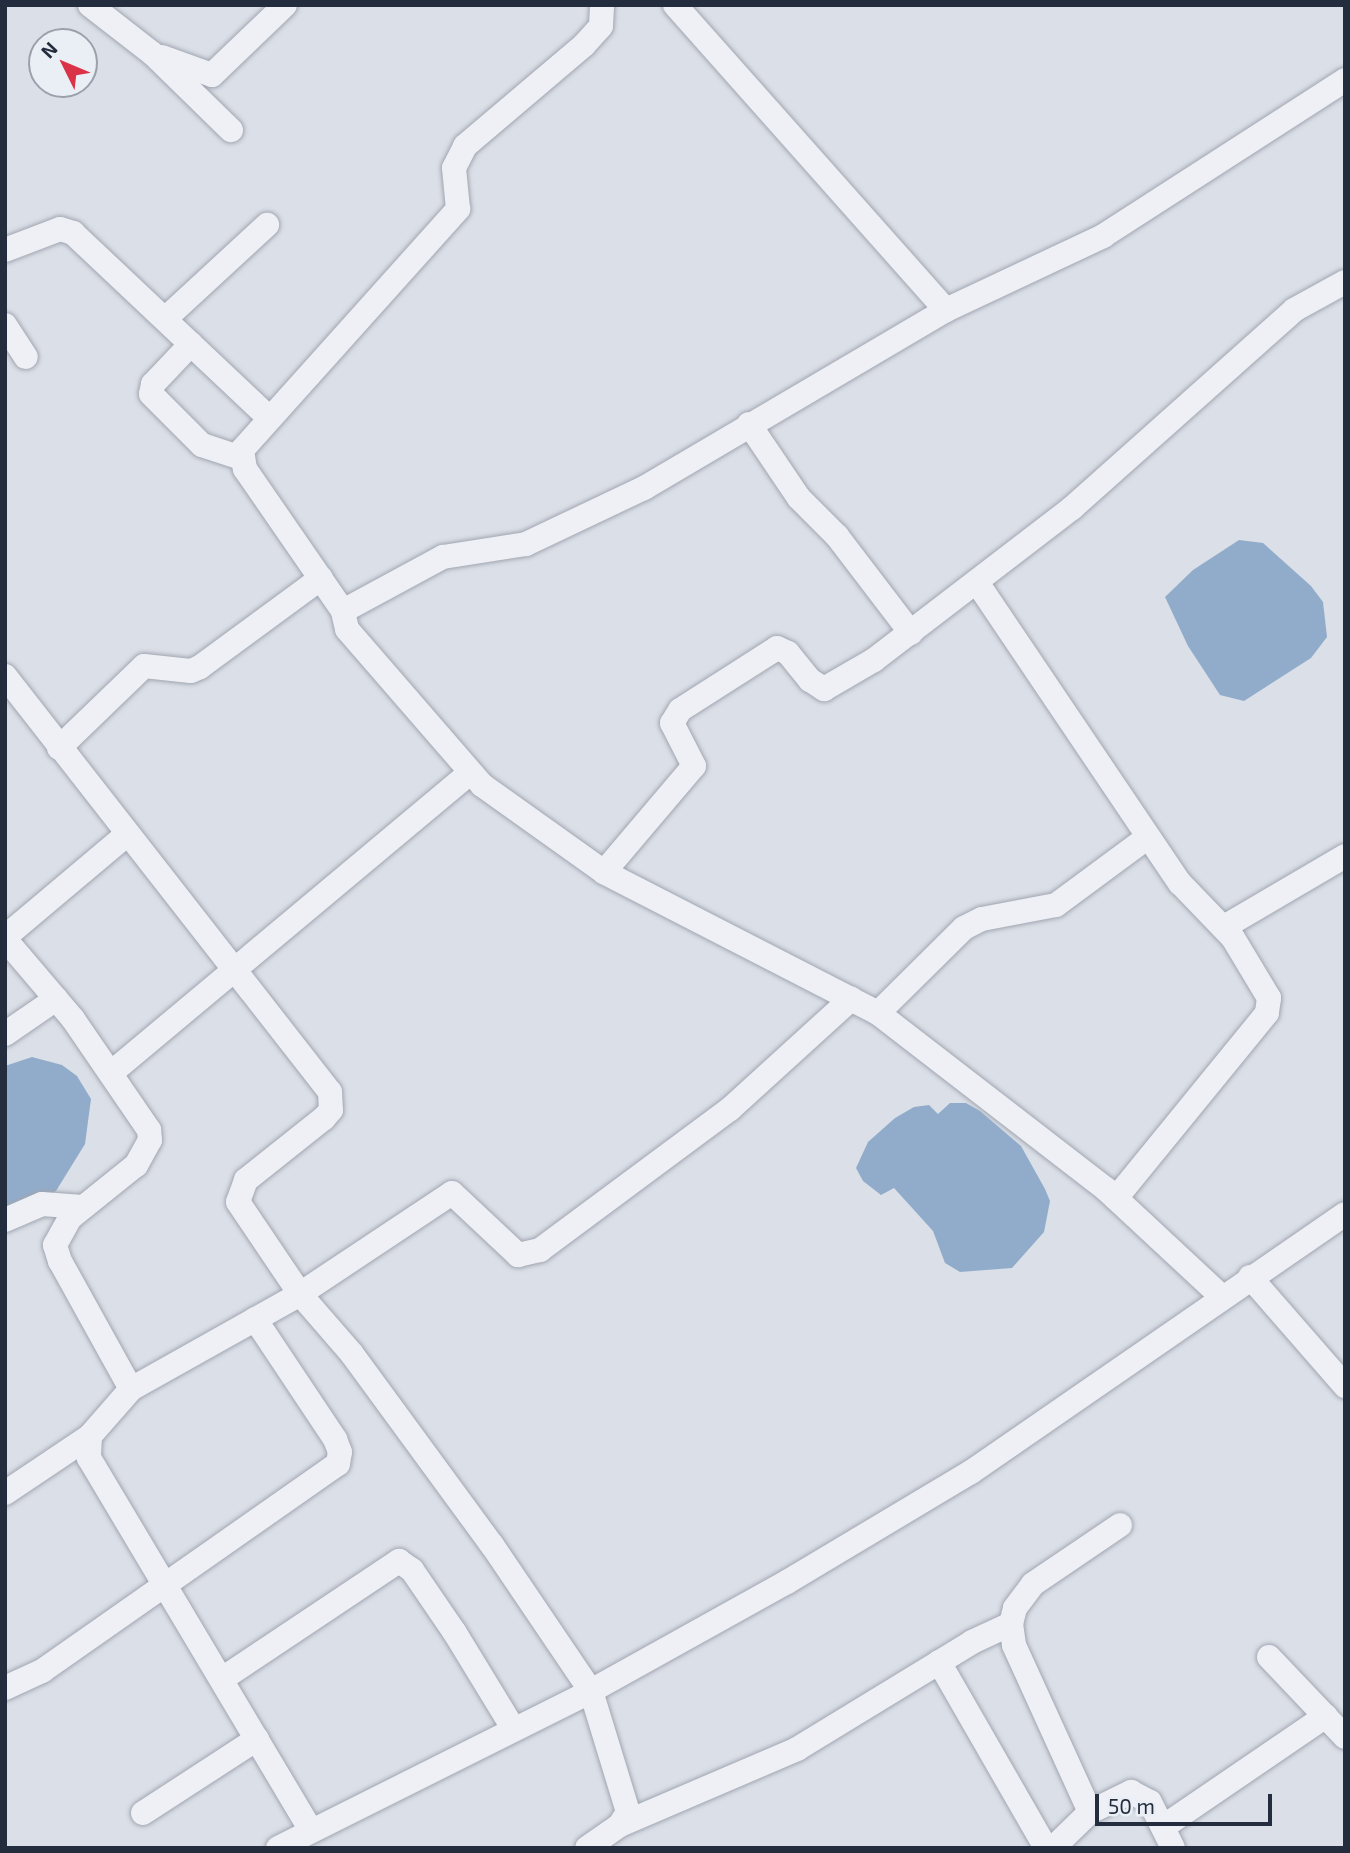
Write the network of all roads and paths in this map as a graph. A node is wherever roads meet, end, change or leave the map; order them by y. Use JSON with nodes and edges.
{"nodes":[{"id":1,"x":90,"y":5,"type":"edge"},
{"id":2,"x":285,"y":5,"type":"edge"},
{"id":3,"x":602,"y":5,"type":"edge"},
{"id":4,"x":675,"y":5,"type":"edge"},
{"id":5,"x":153,"y":54,"type":"junction"},
{"id":6,"x":1345,"y":80,"type":"edge"},
{"id":7,"x":231,"y":130,"type":"dead end"},
{"id":8,"x":267,"y":225,"type":"dead end"},
{"id":9,"x":5,"y":250,"type":"edge"},
{"id":10,"x":1345,"y":282,"type":"edge"},
{"id":11,"x":946,"y":310,"type":"junction"},
{"id":12,"x":165,"y":319,"type":"junction"},
{"id":13,"x":5,"y":325,"type":"edge"},
{"id":14,"x":191,"y":344,"type":"junction"},
{"id":15,"x":26,"y":357,"type":"dead end"},
{"id":16,"x":269,"y":418,"type":"junction"},
{"id":17,"x":749,"y":424,"type":"junction"},
{"id":18,"x":241,"y":458,"type":"junction"},
{"id":19,"x":321,"y":578,"type":"junction"},
{"id":20,"x":978,"y":584,"type":"junction"},
{"id":21,"x":343,"y":611,"type":"junction"},
{"id":22,"x":911,"y":633,"type":"junction"},
{"id":23,"x":5,"y":676,"type":"edge"},
{"id":24,"x":59,"y":748,"type":"junction"},
{"id":25,"x":471,"y":773,"type":"junction"},
{"id":26,"x":126,"y":835,"type":"junction"},
{"id":27,"x":1149,"y":837,"type":"junction"},
{"id":28,"x":1345,"y":856,"type":"edge"},
{"id":29,"x":604,"y":872,"type":"junction"},
{"id":30,"x":1224,"y":927,"type":"junction"},
{"id":31,"x":5,"y":938,"type":"edge"},
{"id":32,"x":236,"y":970,"type":"junction"},
{"id":33,"x":56,"y":999,"type":"junction"},
{"id":34,"x":851,"y":999,"type":"junction"},
{"id":35,"x":878,"y":1013,"type":"junction"},
{"id":36,"x":5,"y":1034,"type":"edge"},
{"id":37,"x":111,"y":1073,"type":"junction"},
{"id":38,"x":1116,"y":1198,"type":"junction"},
{"id":39,"x":83,"y":1208,"type":"junction"},
{"id":40,"x":1345,"y":1214,"type":"edge"},
{"id":41,"x":5,"y":1220,"type":"edge"},
{"id":42,"x":1250,"y":1277,"type":"junction"},
{"id":43,"x":300,"y":1294,"type":"junction"},
{"id":44,"x":1221,"y":1296,"type":"junction"},
{"id":45,"x":255,"y":1319,"type":"junction"},
{"id":46,"x":1345,"y":1386,"type":"edge"},
{"id":47,"x":131,"y":1389,"type":"junction"},
{"id":48,"x":90,"y":1436,"type":"junction"},
{"id":49,"x":5,"y":1493,"type":"edge"},
{"id":50,"x":1120,"y":1525,"type":"dead end"},
{"id":51,"x":168,"y":1586,"type":"junction"},
{"id":52,"x":1011,"y":1623,"type":"junction"},
{"id":53,"x":1269,"y":1657,"type":"dead end"},
{"id":54,"x":939,"y":1662,"type":"junction"},
{"id":55,"x":222,"y":1679,"type":"junction"},
{"id":56,"x":5,"y":1688,"type":"edge"},
{"id":57,"x":591,"y":1692,"type":"junction"},
{"id":58,"x":1326,"y":1716,"type":"junction"},
{"id":59,"x":513,"y":1728,"type":"junction"},
{"id":60,"x":1345,"y":1737,"type":"edge"},
{"id":61,"x":257,"y":1739,"type":"junction"},
{"id":62,"x":1090,"y":1812,"type":"junction"},
{"id":63,"x":143,"y":1813,"type":"dead end"},
{"id":64,"x":620,"y":1825,"type":"junction"},
{"id":65,"x":311,"y":1831,"type":"junction"},
{"id":66,"x":1168,"y":1837,"type":"edge"},
{"id":67,"x":278,"y":1848,"type":"edge"},
{"id":68,"x":587,"y":1848,"type":"edge"},
{"id":69,"x":1046,"y":1848,"type":"edge"},
{"id":70,"x":1053,"y":1848,"type":"edge"}],
"edges":[{"from":1,"to":5,"type":"street"},
{"from":2,"to":5,"type":"street"},
{"from":3,"to":16,"type":"street"},
{"from":4,"to":11,"type":"street"},
{"from":5,"to":7,"type":"street"},
{"from":6,"to":11,"type":"street"},
{"from":8,"to":12,"type":"street"},
{"from":9,"to":12,"type":"street"},
{"from":10,"to":20,"type":"street"},
{"from":11,"to":17,"type":"street"},
{"from":12,"to":14,"type":"street"},
{"from":13,"to":15,"type":"street"},
{"from":14,"to":16,"type":"street"},
{"from":14,"to":18,"type":"street"},
{"from":16,"to":18,"type":"street"},
{"from":17,"to":21,"type":"street"},
{"from":17,"to":22,"type":"street"},
{"from":18,"to":19,"type":"street"},
{"from":19,"to":21,"type":"street"},
{"from":19,"to":24,"type":"street"},
{"from":20,"to":22,"type":"street"},
{"from":20,"to":27,"type":"street"},
{"from":21,"to":25,"type":"street"},
{"from":22,"to":29,"type":"street"},
{"from":23,"to":24,"type":"street"},
{"from":24,"to":26,"type":"street"},
{"from":25,"to":29,"type":"street"},
{"from":25,"to":32,"type":"street"},
{"from":26,"to":31,"type":"street"},
{"from":26,"to":32,"type":"street"},
{"from":27,"to":30,"type":"street"},
{"from":27,"to":35,"type":"street"},
{"from":28,"to":30,"type":"street"},
{"from":29,"to":34,"type":"street"},
{"from":30,"to":38,"type":"street"},
{"from":31,"to":33,"type":"street"},
{"from":32,"to":37,"type":"street"},
{"from":32,"to":43,"type":"street"},
{"from":33,"to":36,"type":"street"},
{"from":33,"to":37,"type":"street"},
{"from":34,"to":35,"type":"street"},
{"from":34,"to":43,"type":"street"},
{"from":35,"to":38,"type":"street"},
{"from":37,"to":39,"type":"street"},
{"from":38,"to":44,"type":"street"},
{"from":39,"to":41,"type":"street"},
{"from":39,"to":47,"type":"street"},
{"from":40,"to":42,"type":"street"},
{"from":42,"to":44,"type":"street"},
{"from":42,"to":46,"type":"street"},
{"from":43,"to":45,"type":"street"},
{"from":43,"to":57,"type":"street"},
{"from":44,"to":57,"type":"street"},
{"from":45,"to":47,"type":"street"},
{"from":45,"to":51,"type":"street"},
{"from":47,"to":48,"type":"street"},
{"from":48,"to":49,"type":"street"},
{"from":48,"to":51,"type":"street"},
{"from":50,"to":52,"type":"street"},
{"from":51,"to":55,"type":"street"},
{"from":51,"to":56,"type":"street"},
{"from":52,"to":54,"type":"street"},
{"from":52,"to":62,"type":"street"},
{"from":53,"to":58,"type":"street"},
{"from":54,"to":64,"type":"street"},
{"from":54,"to":69,"type":"street"},
{"from":55,"to":59,"type":"street"},
{"from":55,"to":61,"type":"street"},
{"from":57,"to":59,"type":"street"},
{"from":57,"to":64,"type":"street"},
{"from":58,"to":60,"type":"street"},
{"from":58,"to":66,"type":"street"},
{"from":59,"to":65,"type":"street"},
{"from":61,"to":63,"type":"street"},
{"from":61,"to":65,"type":"street"},
{"from":62,"to":66,"type":"street"},
{"from":62,"to":70,"type":"street"},
{"from":64,"to":68,"type":"street"},
{"from":65,"to":67,"type":"street"}]}
